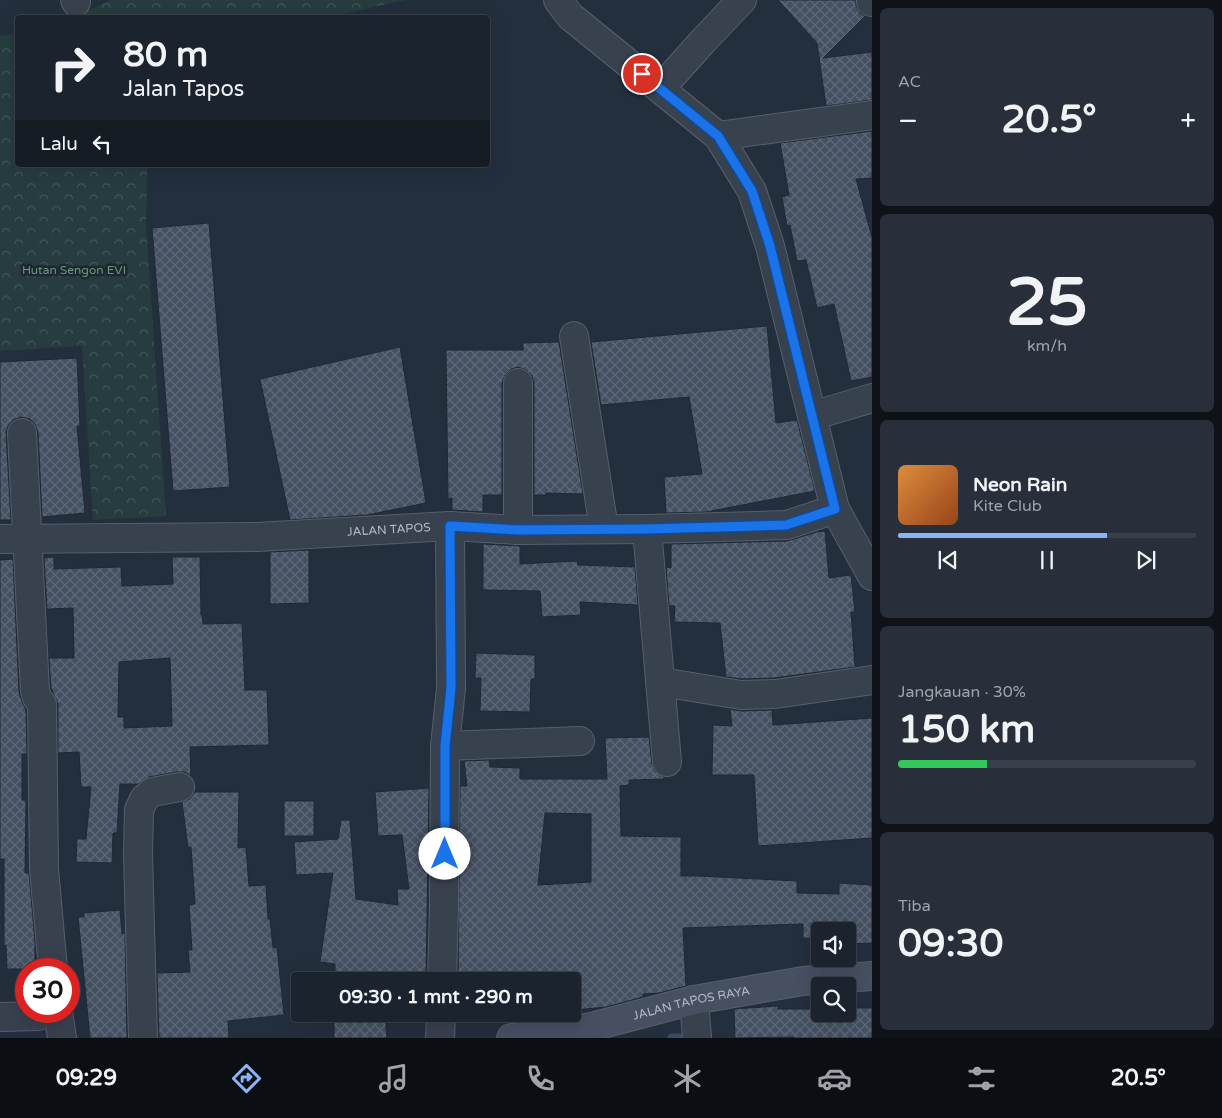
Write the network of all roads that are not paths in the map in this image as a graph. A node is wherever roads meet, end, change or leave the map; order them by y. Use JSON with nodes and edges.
{"nodes":[{"id":1,"x":558,"y":0,"type":"edge"},
{"id":2,"x":742,"y":0,"type":"edge"},
{"id":3,"x":660,"y":89,"type":"junction"},
{"id":4,"x":872,"y":115,"type":"edge"},
{"id":5,"x":718,"y":136,"type":"junction"},
{"id":6,"x":574,"y":336,"type":"dead end"},
{"id":7,"x":518,"y":383,"type":"dead end"},
{"id":8,"x":872,"y":398,"type":"edge"},
{"id":9,"x":812,"y":416,"type":"junction"},
{"id":10,"x":22,"y":434,"type":"dead end"},
{"id":11,"x":835,"y":509,"type":"junction"},
{"id":12,"x":450,"y":526,"type":"junction"},
{"id":13,"x":604,"y":528,"type":"junction"},
{"id":14,"x":647,"y":529,"type":"junction"},
{"id":15,"x":518,"y":530,"type":"junction"},
{"id":16,"x":13,"y":538,"type":"edge"},
{"id":17,"x":872,"y":576,"type":"edge"},
{"id":18,"x":872,"y":680,"type":"edge"},
{"id":19,"x":662,"y":682,"type":"junction"},
{"id":20,"x":580,"y":741,"type":"dead end"},
{"id":21,"x":445,"y":746,"type":"junction"},
{"id":22,"x":667,"y":762,"type":"dead end"},
{"id":23,"x":180,"y":787,"type":"dead end"},
{"id":24,"x":52,"y":958,"type":"edge"},
{"id":25,"x":442,"y":972,"type":"edge"},
{"id":26,"x":872,"y":976,"type":"edge"},
{"id":27,"x":15,"y":1016,"type":"edge"},
{"id":28,"x":0,"y":1017,"type":"edge"},
{"id":29,"x":695,"y":1020,"type":"edge"},
{"id":30,"x":441,"y":1022,"type":"edge"},
{"id":31,"x":53,"y":1023,"type":"edge"},
{"id":32,"x":62,"y":1038,"type":"edge"},
{"id":33,"x":143,"y":1038,"type":"edge"},
{"id":34,"x":440,"y":1038,"type":"edge"},
{"id":35,"x":511,"y":1038,"type":"edge"}],
"edges":[{"from":1,"to":3,"type":"street"},
{"from":2,"to":3,"type":"street"},
{"from":3,"to":5,"type":"street"},
{"from":4,"to":5,"type":"street"},
{"from":5,"to":9,"type":"street"},
{"from":6,"to":13,"type":"street"},
{"from":7,"to":15,"type":"street"},
{"from":8,"to":9,"type":"street"},
{"from":9,"to":11,"type":"street"},
{"from":10,"to":16,"type":"street"},
{"from":11,"to":14,"type":"street","name":"JALAN TAPOS"},
{"from":11,"to":17,"type":"street"},
{"from":12,"to":15,"type":"street","name":"JALAN TAPOS"},
{"from":12,"to":16,"type":"street","name":"JALAN TAPOS"},
{"from":12,"to":21,"type":"street"},
{"from":13,"to":14,"type":"street","name":"JALAN TAPOS"},
{"from":13,"to":15,"type":"street","name":"JALAN TAPOS"},
{"from":14,"to":19,"type":"street"},
{"from":16,"to":24,"type":"street"},
{"from":18,"to":19,"type":"street"},
{"from":19,"to":22,"type":"street"},
{"from":20,"to":21,"type":"street"},
{"from":21,"to":25,"type":"street"},
{"from":23,"to":33,"type":"street"},
{"from":26,"to":29,"type":"main road","name":"JALAN TAPOS RAYA"},
{"from":27,"to":28,"type":"street"},
{"from":29,"to":35,"type":"main road","name":"JALAN TAPOS RAYA"},
{"from":30,"to":34,"type":"street"},
{"from":31,"to":32,"type":"street"}]}
